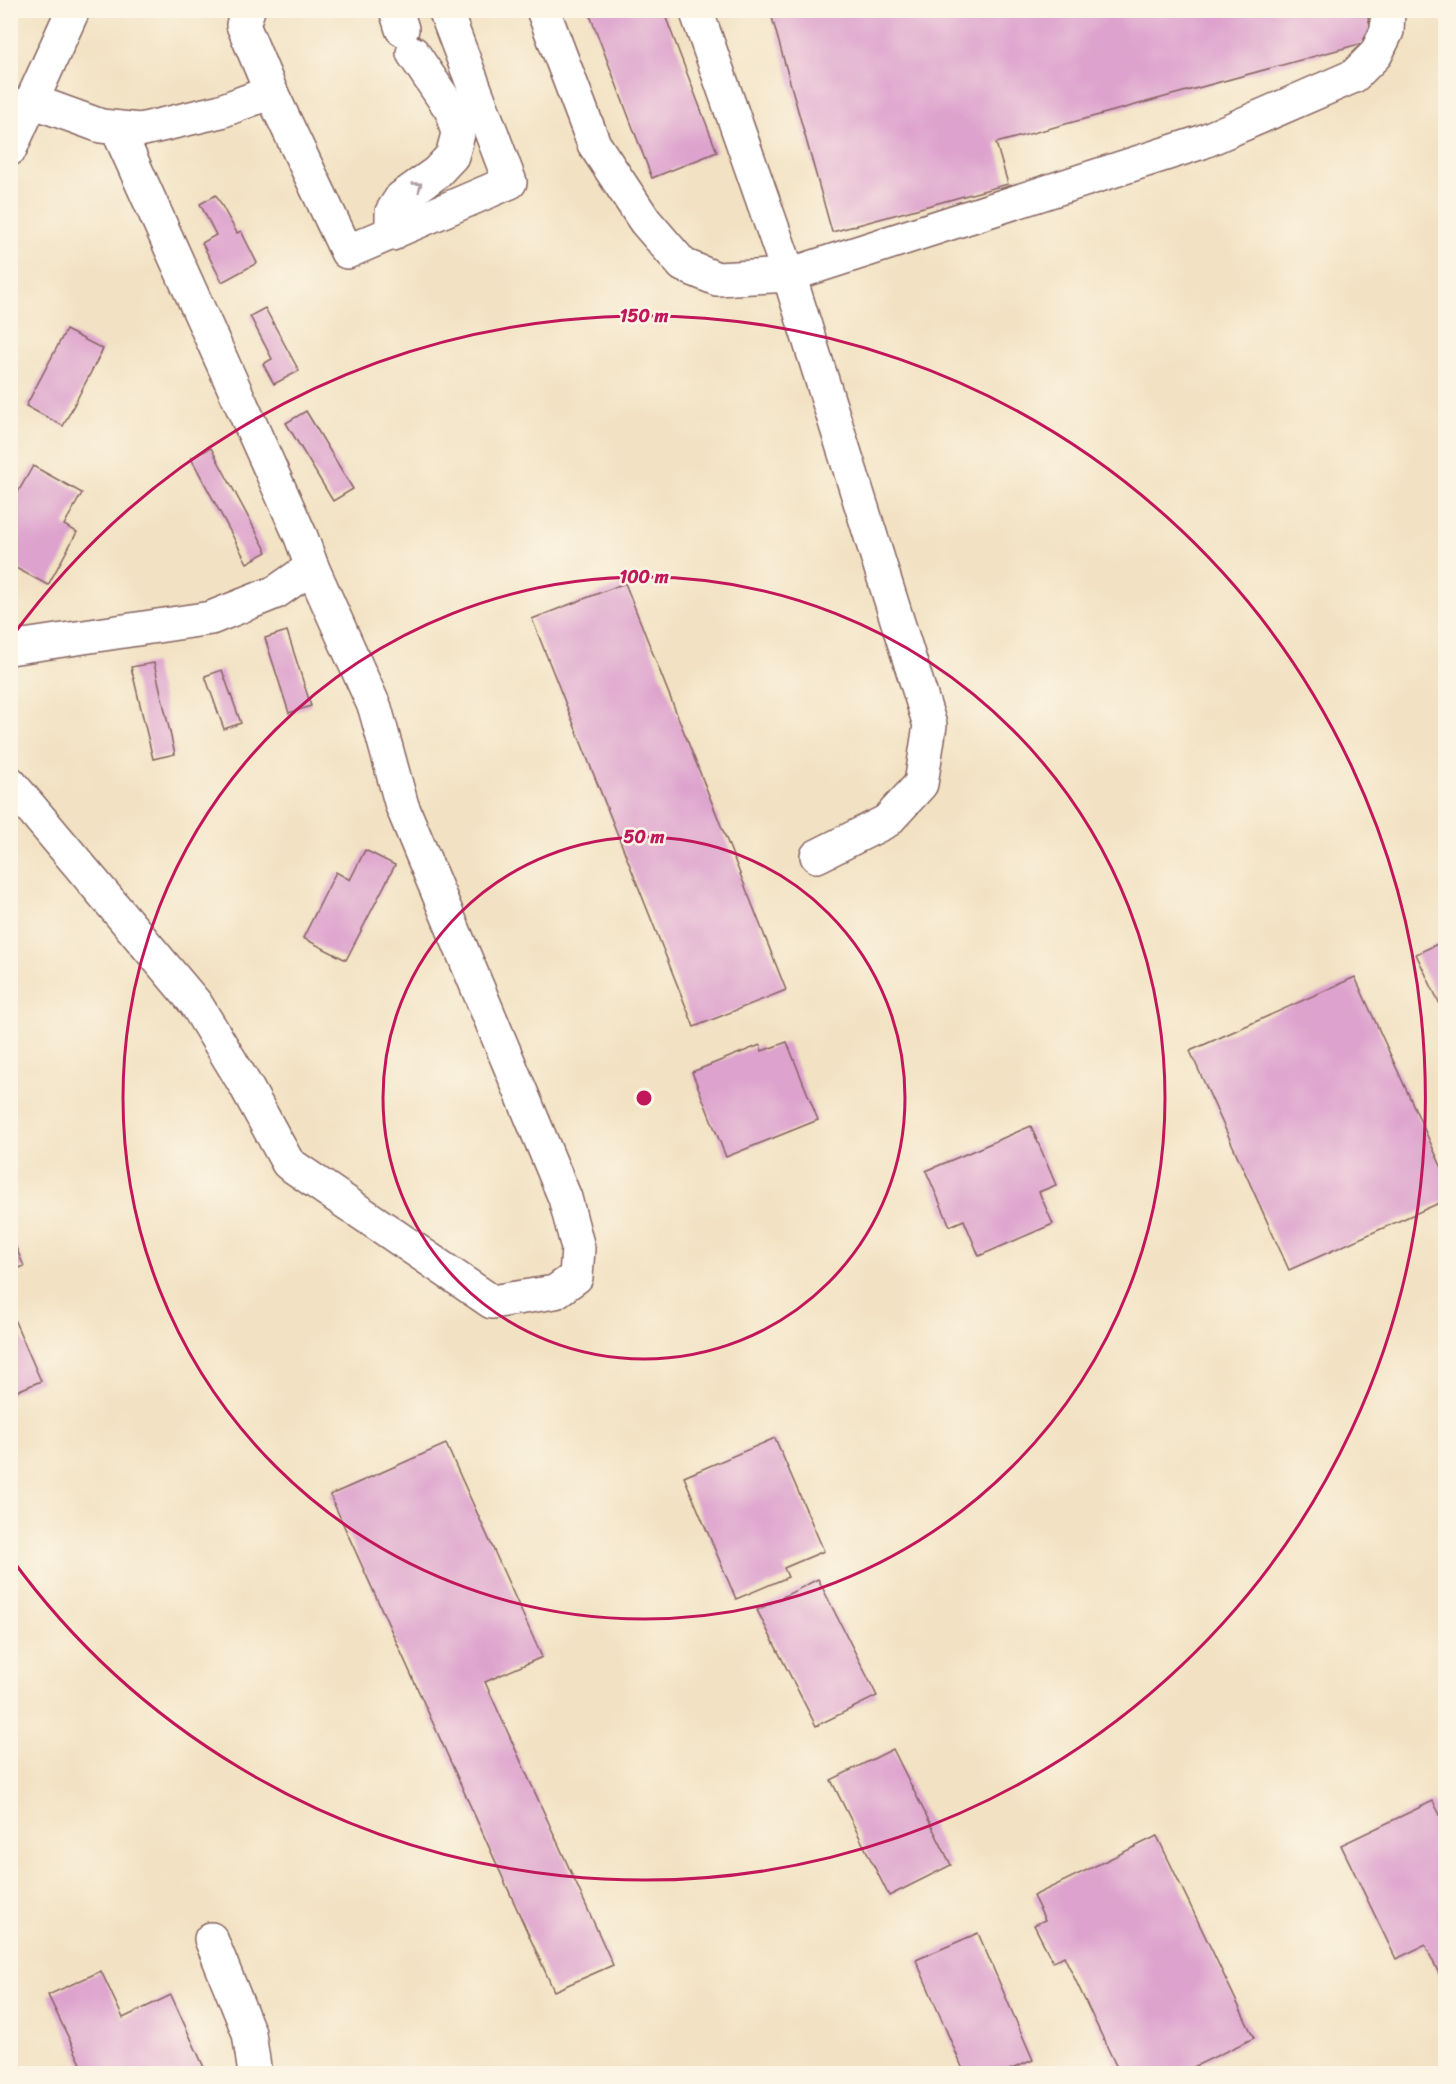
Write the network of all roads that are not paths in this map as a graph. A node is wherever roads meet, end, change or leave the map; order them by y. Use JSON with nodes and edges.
{"nodes":[{"id":1,"x":73,"y":10,"type":"edge"},
{"id":2,"x":248,"y":10,"type":"edge"},
{"id":3,"x":445,"y":10,"type":"edge"},
{"id":4,"x":543,"y":10,"type":"edge"},
{"id":5,"x":696,"y":10,"type":"edge"},
{"id":6,"x":1388,"y":10,"type":"edge"},
{"id":7,"x":403,"y":31,"type":"edge"},
{"id":8,"x":272,"y":92,"type":"junction"},
{"id":9,"x":32,"y":101,"type":"junction"},
{"id":10,"x":117,"y":128,"type":"junction"},
{"id":11,"x":10,"y":149,"type":"edge"},
{"id":12,"x":392,"y":234,"type":"junction"},
{"id":13,"x":789,"y":275,"type":"junction"},
{"id":14,"x":312,"y":567,"type":"junction"},
{"id":15,"x":10,"y":648,"type":"edge"},
{"id":16,"x":10,"y":783,"type":"edge"},
{"id":17,"x":817,"y":856,"type":"dead end"},
{"id":18,"x":211,"y":1939,"type":"dead end"},
{"id":19,"x":255,"y":2073,"type":"edge"}],
"edges":[{"from":1,"to":9,"type":"main road"},
{"from":2,"to":8,"type":"main road"},
{"from":3,"to":12,"type":"main road"},
{"from":4,"to":13,"type":"main road"},
{"from":5,"to":13,"type":"main road"},
{"from":6,"to":13,"type":"main road"},
{"from":12,"to":7,"type":"main road","one_way":true},
{"from":8,"to":10,"type":"main road"},
{"from":8,"to":12,"type":"main road"},
{"from":9,"to":10,"type":"main road"},
{"from":9,"to":11,"type":"main road"},
{"from":10,"to":14,"type":"main road"},
{"from":13,"to":17,"type":"main road"},
{"from":14,"to":15,"type":"main road"},
{"from":14,"to":16,"type":"main road"},
{"from":18,"to":19,"type":"main road"}]}
